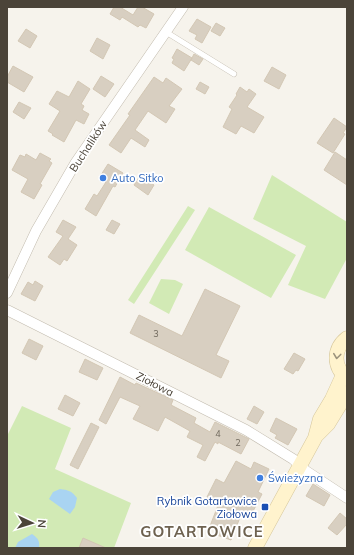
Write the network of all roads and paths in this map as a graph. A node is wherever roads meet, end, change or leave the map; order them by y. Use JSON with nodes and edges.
{"nodes":[{"id":1,"x":182,"y":7,"type":"edge"},
{"id":2,"x":166,"y":32,"type":"junction"},
{"id":3,"x":234,"y":74,"type":"dead end"},
{"id":4,"x":7,"y":293,"type":"edge"},
{"id":5,"x":7,"y":310,"type":"edge"},
{"id":6,"x":347,"y":338,"type":"edge"},
{"id":7,"x":345,"y":376,"type":"edge"},
{"id":8,"x":347,"y":393,"type":"edge"},
{"id":9,"x":342,"y":406,"type":"edge"},
{"id":10,"x":315,"y":438,"type":"junction"},
{"id":11,"x":300,"y":465,"type":"junction"},
{"id":12,"x":347,"y":498,"type":"edge"},
{"id":13,"x":255,"y":548,"type":"edge"}],
"edges":[{"from":1,"to":2,"type":"street","name":"Buchalików"},
{"from":2,"to":3,"type":"lane"},
{"from":2,"to":4,"type":"street","name":"Buchalików"},
{"from":5,"to":11,"type":"street","name":"Ziołowa"},
{"from":6,"to":7,"type":"main road","one_way":true},
{"from":7,"to":10,"type":"main road"},
{"from":8,"to":9,"type":"main road"},
{"from":9,"to":10,"type":"main road"},
{"from":10,"to":11,"type":"main road"},
{"from":11,"to":12,"type":"street","name":"Ziołowa"},
{"from":11,"to":13,"type":"main road"}]}
